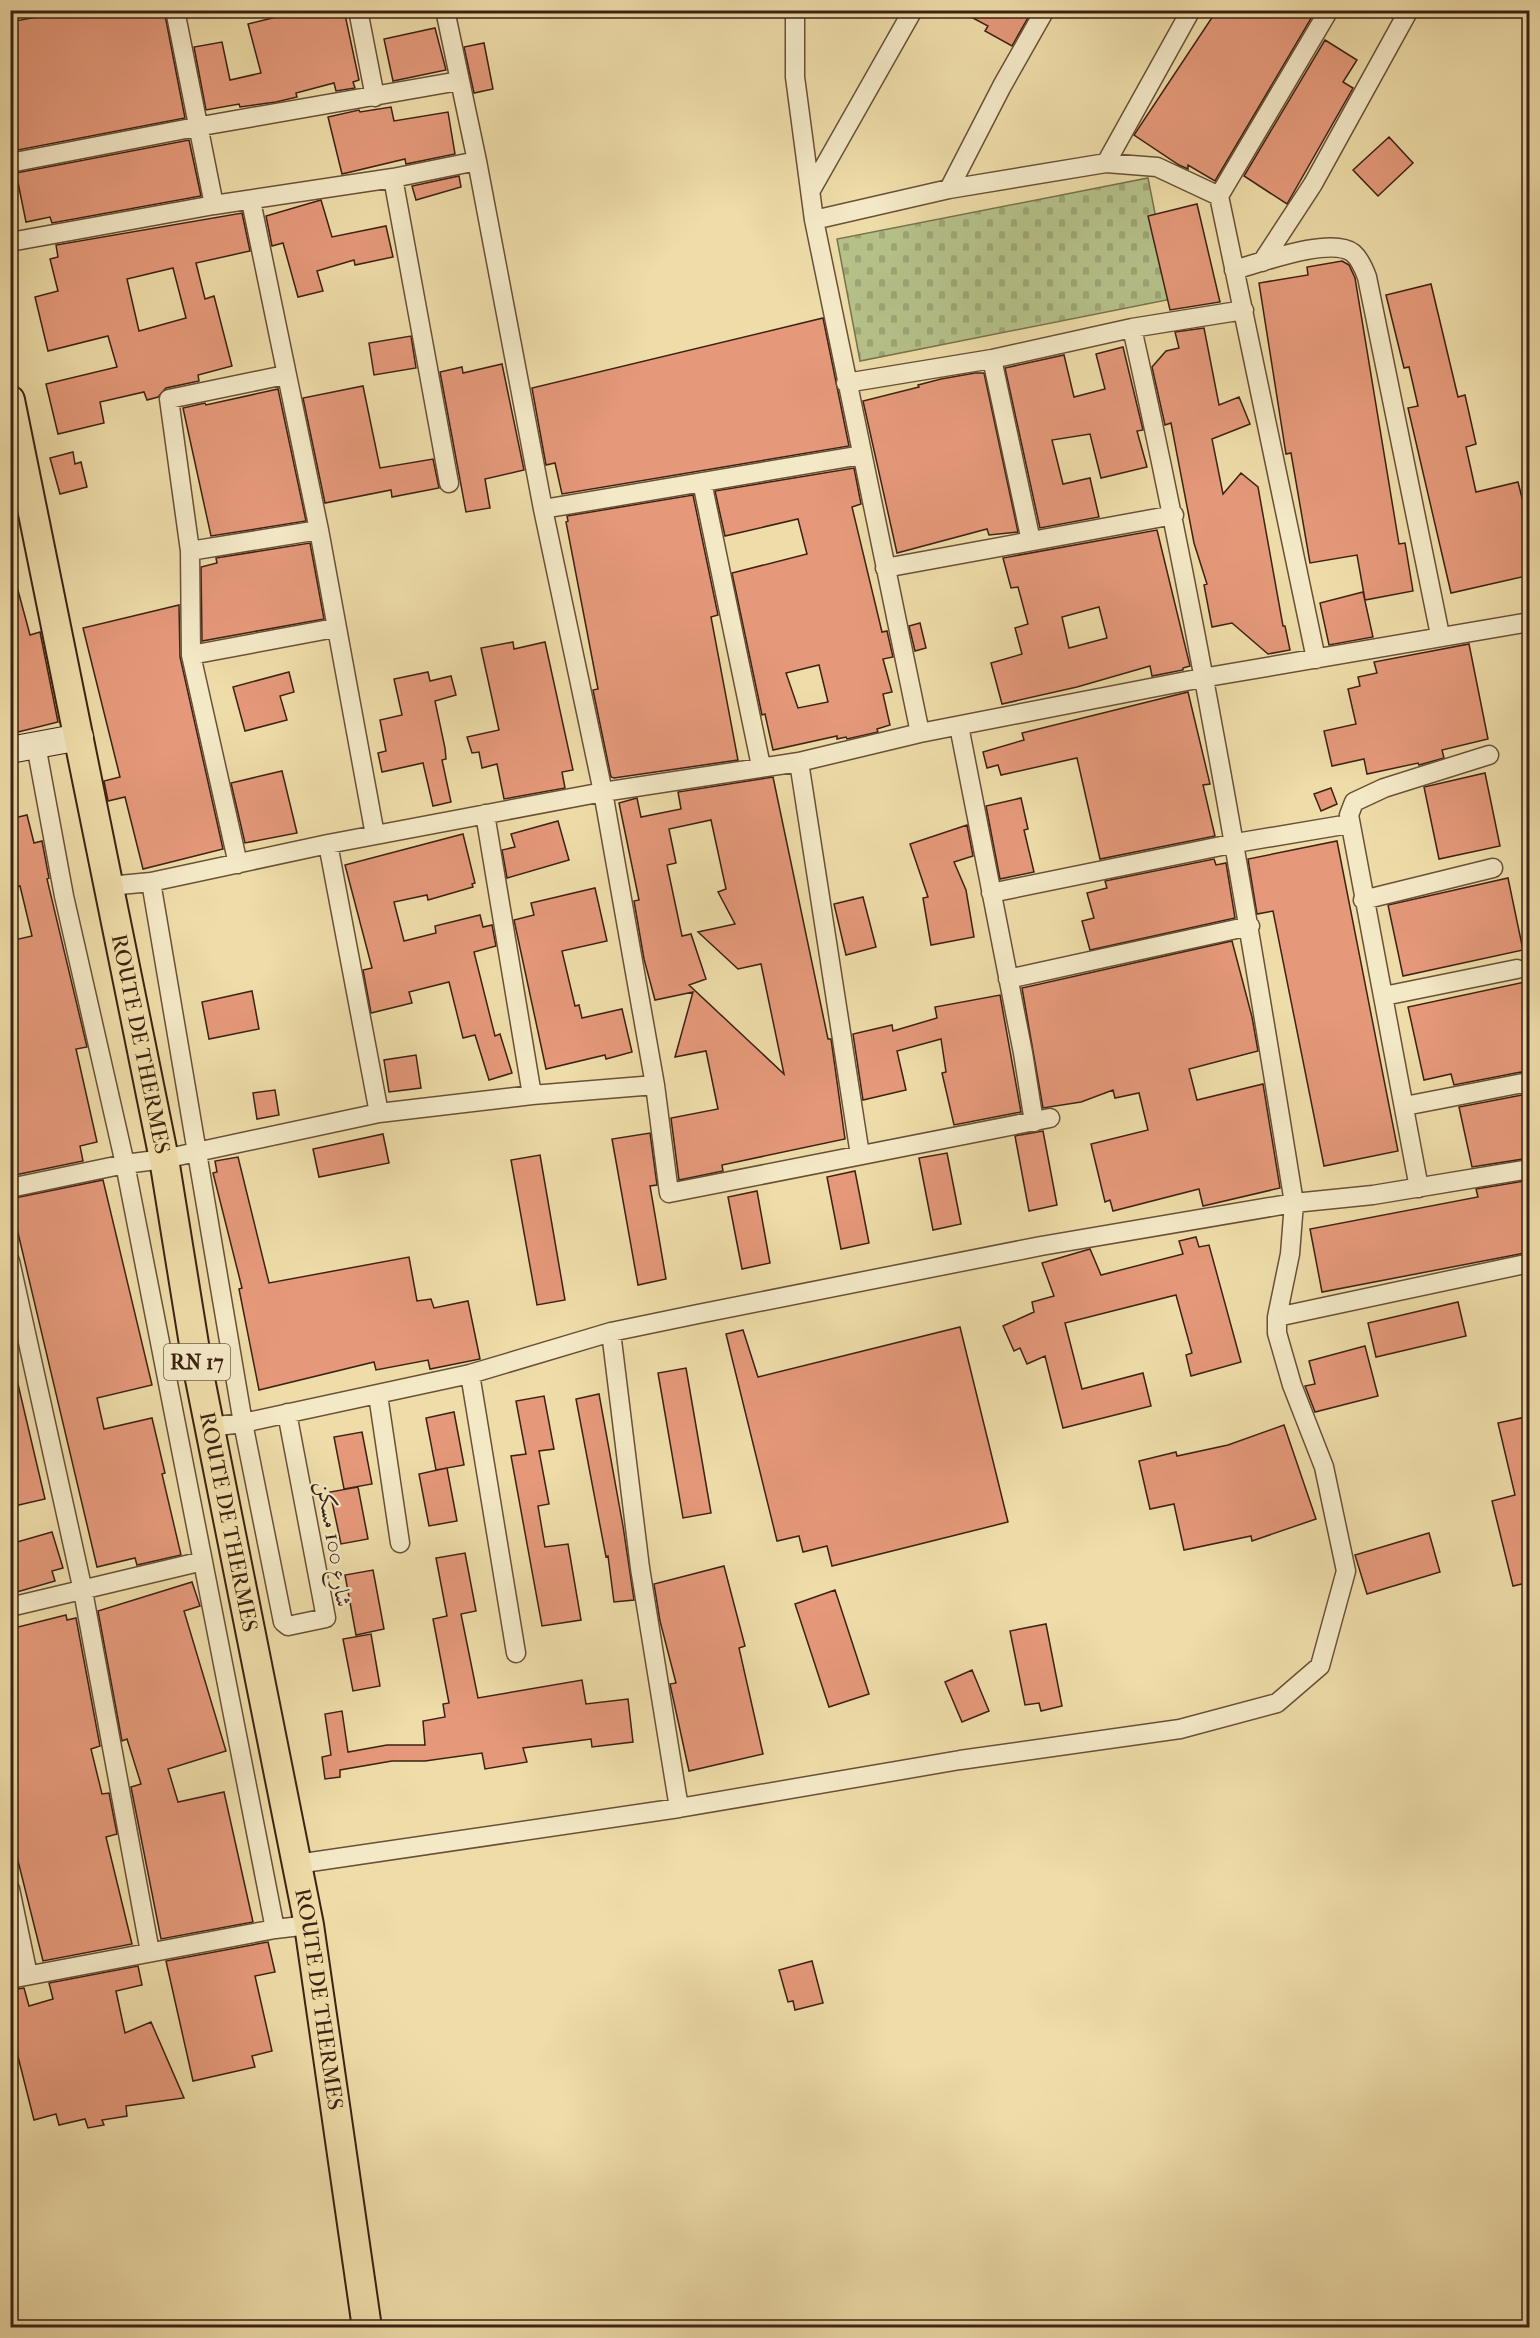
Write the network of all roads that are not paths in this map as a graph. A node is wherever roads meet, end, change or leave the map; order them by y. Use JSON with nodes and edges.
{"nodes":[{"id":1,"x":175,"y":10,"type":"edge"},
{"id":2,"x":358,"y":10,"type":"edge"},
{"id":3,"x":445,"y":10,"type":"edge"},
{"id":4,"x":795,"y":10,"type":"edge"},
{"id":5,"x":913,"y":10,"type":"edge"},
{"id":6,"x":1045,"y":10,"type":"edge"},
{"id":7,"x":1191,"y":10,"type":"edge"},
{"id":8,"x":1329,"y":10,"type":"edge"},
{"id":9,"x":1409,"y":10,"type":"edge"},
{"id":10,"x":459,"y":81,"type":"junction"},
{"id":11,"x":375,"y":97,"type":"junction"},
{"id":12,"x":196,"y":127,"type":"junction"},
{"id":13,"x":477,"y":160,"type":"junction"},
{"id":14,"x":10,"y":163,"type":"edge"},
{"id":15,"x":1106,"y":163,"type":"junction"},
{"id":16,"x":393,"y":178,"type":"junction"},
{"id":17,"x":949,"y":189,"type":"junction"},
{"id":18,"x":811,"y":190,"type":"junction"},
{"id":19,"x":1219,"y":196,"type":"junction"},
{"id":20,"x":251,"y":201,"type":"junction"},
{"id":21,"x":214,"y":205,"type":"junction"},
{"id":22,"x":814,"y":219,"type":"junction"},
{"id":23,"x":10,"y":242,"type":"edge"},
{"id":24,"x":1262,"y":262,"type":"junction"},
{"id":25,"x":1234,"y":270,"type":"junction"},
{"id":26,"x":1244,"y":310,"type":"junction"},
{"id":27,"x":1132,"y":328,"type":"junction"},
{"id":28,"x":992,"y":359,"type":"junction"},
{"id":29,"x":285,"y":375,"type":"junction"},
{"id":30,"x":846,"y":383,"type":"junction"},
{"id":31,"x":10,"y":400,"type":"edge"},
{"id":32,"x":862,"y":455,"type":"junction"},
{"id":33,"x":702,"y":482,"type":"junction"},
{"id":34,"x":449,"y":483,"type":"dead end"},
{"id":35,"x":543,"y":509,"type":"junction"},
{"id":36,"x":1174,"y":514,"type":"junction"},
{"id":37,"x":319,"y":530,"type":"junction"},
{"id":38,"x":1031,"y":541,"type":"junction"},
{"id":39,"x":190,"y":551,"type":"junction"},
{"id":40,"x":885,"y":568,"type":"junction"},
{"id":41,"x":1530,"y":622,"type":"edge"},
{"id":42,"x":335,"y":628,"type":"junction"},
{"id":43,"x":1440,"y":635,"type":"junction"},
{"id":44,"x":191,"y":655,"type":"junction"},
{"id":45,"x":1316,"y":659,"type":"junction"},
{"id":46,"x":1202,"y":678,"type":"junction"},
{"id":47,"x":959,"y":726,"type":"junction"},
{"id":48,"x":920,"y":733,"type":"junction"},
{"id":49,"x":80,"y":737,"type":"junction"},
{"id":50,"x":36,"y":745,"type":"junction"},
{"id":51,"x":10,"y":750,"type":"edge"},
{"id":52,"x":1489,"y":755,"type":"dead end"},
{"id":53,"x":798,"y":762,"type":"junction"},
{"id":54,"x":761,"y":766,"type":"junction"},
{"id":55,"x":603,"y":792,"type":"junction"},
{"id":56,"x":485,"y":814,"type":"junction"},
{"id":57,"x":1349,"y":824,"type":"junction"},
{"id":58,"x":375,"y":835,"type":"junction"},
{"id":59,"x":1236,"y":843,"type":"junction"},
{"id":60,"x":328,"y":844,"type":"junction"},
{"id":61,"x":238,"y":864,"type":"junction"},
{"id":62,"x":1493,"y":868,"type":"dead end"},
{"id":63,"x":151,"y":882,"type":"junction"},
{"id":64,"x":109,"y":886,"type":"junction"},
{"id":65,"x":991,"y":893,"type":"junction"},
{"id":66,"x":1363,"y":900,"type":"junction"},
{"id":67,"x":1250,"y":926,"type":"junction"},
{"id":68,"x":1516,"y":969,"type":"dead end"},
{"id":69,"x":1008,"y":979,"type":"junction"},
{"id":70,"x":1384,"y":996,"type":"junction"},
{"id":71,"x":655,"y":1084,"type":"junction"},
{"id":72,"x":1530,"y":1085,"type":"edge"},
{"id":73,"x":532,"y":1095,"type":"junction"},
{"id":74,"x":1405,"y":1106,"type":"junction"},
{"id":75,"x":379,"y":1113,"type":"junction"},
{"id":76,"x":199,"y":1152,"type":"junction"},
{"id":77,"x":860,"y":1155,"type":"junction"},
{"id":78,"x":164,"y":1160,"type":"junction"},
{"id":79,"x":125,"y":1164,"type":"junction"},
{"id":80,"x":1530,"y":1169,"type":"edge"},
{"id":81,"x":10,"y":1188,"type":"edge"},
{"id":82,"x":1419,"y":1188,"type":"junction"},
{"id":83,"x":1294,"y":1203,"type":"junction"},
{"id":84,"x":10,"y":1261,"type":"edge"},
{"id":85,"x":1530,"y":1263,"type":"edge"},
{"id":86,"x":1277,"y":1317,"type":"junction"},
{"id":87,"x":611,"y":1332,"type":"junction"},
{"id":88,"x":470,"y":1374,"type":"junction"},
{"id":89,"x":378,"y":1395,"type":"junction"},
{"id":90,"x":287,"y":1413,"type":"junction"},
{"id":91,"x":243,"y":1424,"type":"junction"},
{"id":92,"x":209,"y":1427,"type":"junction"},
{"id":93,"x":400,"y":1543,"type":"dead end"},
{"id":94,"x":202,"y":1561,"type":"junction"},
{"id":95,"x":83,"y":1592,"type":"junction"},
{"id":96,"x":10,"y":1607,"type":"edge"},
{"id":97,"x":516,"y":1653,"type":"dead end"},
{"id":98,"x":679,"y":1808,"type":"junction"},
{"id":99,"x":297,"y":1864,"type":"junction"},
{"id":100,"x":10,"y":1889,"type":"edge"},
{"id":101,"x":309,"y":1925,"type":"junction"},
{"id":102,"x":275,"y":1929,"type":"junction"},
{"id":103,"x":150,"y":1952,"type":"junction"},
{"id":104,"x":19,"y":1977,"type":"edge"},
{"id":105,"x":368,"y":2328,"type":"edge"}],
"edges":[{"from":1,"to":12,"type":"street"},
{"from":2,"to":11,"type":"street"},
{"from":3,"to":10,"type":"street"},
{"from":4,"to":18,"type":"street"},
{"from":5,"to":18,"type":"street"},
{"from":6,"to":17,"type":"street"},
{"from":7,"to":15,"type":"street"},
{"from":8,"to":19,"type":"street"},
{"from":9,"to":24,"type":"street"},
{"from":10,"to":11,"type":"street"},
{"from":10,"to":13,"type":"street"},
{"from":11,"to":12,"type":"street"},
{"from":12,"to":14,"type":"street"},
{"from":12,"to":21,"type":"street"},
{"from":13,"to":16,"type":"street"},
{"from":13,"to":35,"type":"street"},
{"from":15,"to":17,"type":"street"},
{"from":15,"to":19,"type":"street"},
{"from":16,"to":20,"type":"street"},
{"from":16,"to":34,"type":"street"},
{"from":17,"to":22,"type":"street"},
{"from":18,"to":22,"type":"street"},
{"from":19,"to":25,"type":"street"},
{"from":20,"to":21,"type":"street"},
{"from":20,"to":29,"type":"street"},
{"from":21,"to":23,"type":"street"},
{"from":22,"to":30,"type":"street"},
{"from":24,"to":25,"type":"street"},
{"from":24,"to":43,"type":"street"},
{"from":25,"to":26,"type":"street"},
{"from":26,"to":27,"type":"street"},
{"from":26,"to":45,"type":"street"},
{"from":27,"to":28,"type":"street"},
{"from":27,"to":36,"type":"street"},
{"from":28,"to":30,"type":"street"},
{"from":28,"to":38,"type":"street"},
{"from":29,"to":37,"type":"street"},
{"from":29,"to":39,"type":"street"},
{"from":30,"to":32,"type":"street"},
{"from":31,"to":49,"type":"main road","name":"ROUTE DE THERMES","number":"RN 17"},
{"from":32,"to":33,"type":"street"},
{"from":32,"to":40,"type":"street"},
{"from":33,"to":35,"type":"street"},
{"from":33,"to":54,"type":"street"},
{"from":35,"to":55,"type":"street"},
{"from":36,"to":38,"type":"street"},
{"from":36,"to":46,"type":"street"},
{"from":37,"to":39,"type":"street"},
{"from":37,"to":42,"type":"street"},
{"from":38,"to":40,"type":"street"},
{"from":39,"to":44,"type":"street"},
{"from":40,"to":48,"type":"street"},
{"from":41,"to":43,"type":"street"},
{"from":42,"to":44,"type":"street"},
{"from":42,"to":58,"type":"street"},
{"from":43,"to":45,"type":"street"},
{"from":44,"to":61,"type":"street"},
{"from":45,"to":46,"type":"street"},
{"from":46,"to":47,"type":"street"},
{"from":46,"to":59,"type":"street"},
{"from":47,"to":48,"type":"street"},
{"from":47,"to":65,"type":"street"},
{"from":48,"to":53,"type":"street"},
{"from":49,"to":50,"type":"main road"},
{"from":49,"to":64,"type":"main road","name":"ROUTE DE THERMES","number":"RN 17"},
{"from":50,"to":51,"type":"main road"},
{"from":50,"to":79,"type":"street"},
{"from":52,"to":57,"type":"street"},
{"from":53,"to":54,"type":"street"},
{"from":53,"to":77,"type":"street"},
{"from":54,"to":55,"type":"street"},
{"from":55,"to":56,"type":"street"},
{"from":55,"to":71,"type":"street"},
{"from":56,"to":58,"type":"street"},
{"from":56,"to":73,"type":"street"},
{"from":57,"to":59,"type":"street"},
{"from":57,"to":66,"type":"street"},
{"from":58,"to":60,"type":"street"},
{"from":59,"to":65,"type":"street"},
{"from":59,"to":67,"type":"street"},
{"from":60,"to":61,"type":"street"},
{"from":60,"to":75,"type":"street"},
{"from":61,"to":63,"type":"street"},
{"from":62,"to":66,"type":"street"},
{"from":63,"to":64,"type":"street"},
{"from":63,"to":76,"type":"street"},
{"from":64,"to":78,"type":"main road","name":"ROUTE DE THERMES","number":"RN 17"},
{"from":65,"to":69,"type":"street"},
{"from":66,"to":70,"type":"street"},
{"from":67,"to":69,"type":"street"},
{"from":67,"to":83,"type":"street"},
{"from":68,"to":70,"type":"street"},
{"from":69,"to":77,"type":"street"},
{"from":70,"to":74,"type":"street"},
{"from":71,"to":73,"type":"street"},
{"from":71,"to":77,"type":"street"},
{"from":72,"to":74,"type":"street"},
{"from":73,"to":75,"type":"street"},
{"from":74,"to":82,"type":"street"},
{"from":75,"to":76,"type":"street"},
{"from":76,"to":78,"type":"street"},
{"from":76,"to":91,"type":"street"},
{"from":78,"to":79,"type":"street"},
{"from":78,"to":92,"type":"main road","name":"ROUTE DE THERMES","number":"RN 17"},
{"from":79,"to":81,"type":"street"},
{"from":79,"to":94,"type":"street"},
{"from":80,"to":82,"type":"street"},
{"from":82,"to":83,"type":"street"},
{"from":83,"to":86,"type":"street"},
{"from":83,"to":87,"type":"street"},
{"from":84,"to":95,"type":"street"},
{"from":85,"to":86,"type":"street"},
{"from":86,"to":98,"type":"street"},
{"from":87,"to":88,"type":"street"},
{"from":87,"to":98,"type":"street"},
{"from":88,"to":89,"type":"street"},
{"from":88,"to":97,"type":"street"},
{"from":89,"to":90,"type":"street"},
{"from":89,"to":93,"type":"street"},
{"from":90,"to":91,"type":"street"},
{"from":90,"to":91,"type":"street","name":"شارع 100 مسكن"},
{"from":91,"to":92,"type":"street"},
{"from":92,"to":99,"type":"main road","name":"ROUTE DE THERMES","number":"RN 17"},
{"from":94,"to":95,"type":"street"},
{"from":94,"to":102,"type":"street"},
{"from":95,"to":96,"type":"street"},
{"from":95,"to":103,"type":"street"},
{"from":98,"to":99,"type":"street"},
{"from":99,"to":101,"type":"main road","name":"ROUTE DE THERMES","number":"RN 17"},
{"from":100,"to":104,"type":"street"},
{"from":101,"to":102,"type":"street"},
{"from":101,"to":105,"type":"main road","name":"ROUTE DE THERMES","number":"RN 17"},
{"from":102,"to":103,"type":"street"},
{"from":103,"to":104,"type":"street"}]}
